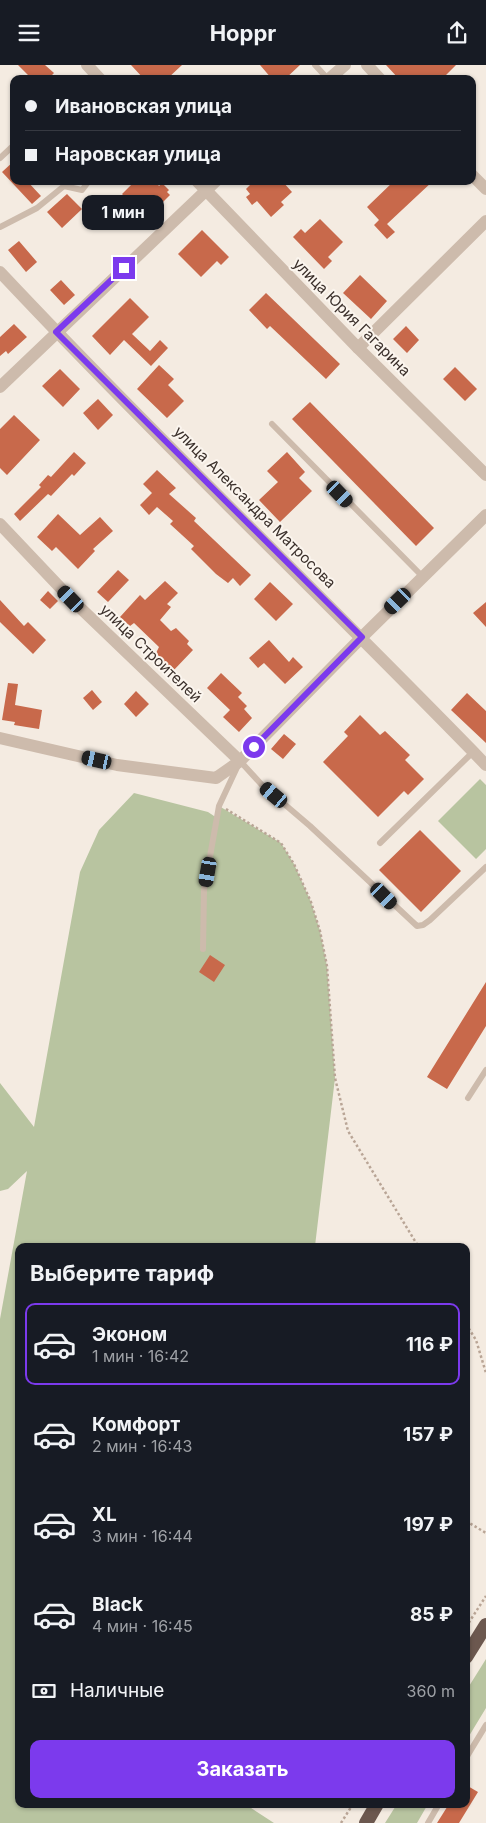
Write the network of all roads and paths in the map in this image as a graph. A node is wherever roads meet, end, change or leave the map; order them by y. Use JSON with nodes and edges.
{"nodes":[{"id":1,"x":87,"y":65,"type":"edge"},
{"id":2,"x":315,"y":65,"type":"edge"},
{"id":3,"x":345,"y":65,"type":"edge"},
{"id":4,"x":367,"y":65,"type":"edge"},
{"id":5,"x":96,"y":75,"type":"edge"},
{"id":6,"x":325,"y":75,"type":"edge"},
{"id":7,"x":334,"y":75,"type":"edge"},
{"id":8,"x":376,"y":75,"type":"edge"},
{"id":9,"x":10,"y":149,"type":"edge"},
{"id":10,"x":0,"y":158,"type":"edge"},
{"id":11,"x":476,"y":179,"type":"edge"},
{"id":12,"x":86,"y":185,"type":"edge"},
{"id":13,"x":201,"y":186,"type":"edge"},
{"id":14,"x":486,"y":189,"type":"edge"},
{"id":15,"x":486,"y":221,"type":"edge"},
{"id":16,"x":0,"y":227,"type":"edge"},
{"id":17,"x":0,"y":273,"type":"edge"},
{"id":18,"x":56,"y":332,"type":"junction"},
{"id":19,"x":358,"y":348,"type":"junction"},
{"id":20,"x":0,"y":387,"type":"edge"},
{"id":21,"x":272,"y":424,"type":"dead end"},
{"id":22,"x":486,"y":475,"type":"edge"},
{"id":23,"x":486,"y":515,"type":"edge"},
{"id":24,"x":0,"y":524,"type":"edge"},
{"id":25,"x":422,"y":577,"type":"junction"},
{"id":26,"x":362,"y":637,"type":"junction"},
{"id":27,"x":0,"y":738,"type":"edge"},
{"id":28,"x":473,"y":752,"type":"junction"},
{"id":29,"x":240,"y":761,"type":"junction"},
{"id":30,"x":486,"y":765,"type":"edge"},
{"id":31,"x":219,"y":806,"type":"junction"},
{"id":32,"x":380,"y":843,"type":"dead end"},
{"id":33,"x":486,"y":867,"type":"edge"},
{"id":34,"x":203,"y":949,"type":"dead end"},
{"id":35,"x":486,"y":1070,"type":"edge"},
{"id":36,"x":468,"y":1098,"type":"dead end"},
{"id":37,"x":416,"y":1243,"type":"edge"},
{"id":38,"x":470,"y":1331,"type":"edge"},
{"id":39,"x":486,"y":1373,"type":"edge"},
{"id":40,"x":470,"y":1523,"type":"edge"},
{"id":41,"x":486,"y":1533,"type":"edge"},
{"id":42,"x":486,"y":1596,"type":"edge"},
{"id":43,"x":470,"y":1621,"type":"edge"},
{"id":44,"x":486,"y":1625,"type":"edge"},
{"id":45,"x":470,"y":1651,"type":"edge"},
{"id":46,"x":486,"y":1725,"type":"edge"},
{"id":47,"x":470,"y":1751,"type":"edge"},
{"id":48,"x":351,"y":1808,"type":"edge"},
{"id":49,"x":375,"y":1808,"type":"edge"},
{"id":50,"x":437,"y":1808,"type":"edge"},
{"id":51,"x":342,"y":1823,"type":"edge"},
{"id":52,"x":366,"y":1823,"type":"edge"},
{"id":53,"x":428,"y":1823,"type":"edge"}],
"edges":[{"from":1,"to":5,"type":"street"},
{"from":2,"to":6,"type":"lane"},
{"from":3,"to":7,"type":"street"},
{"from":4,"to":8,"type":"street"},
{"from":9,"to":10,"type":"lane"},
{"from":11,"to":14,"type":"street"},
{"from":12,"to":16,"type":"lane"},
{"from":13,"to":18,"type":"street"},
{"from":13,"to":19,"type":"street","name":"улица Юрия Гагарина"},
{"from":15,"to":19,"type":"street"},
{"from":17,"to":18,"type":"street","name":"улица Александра Матросова"},
{"from":18,"to":20,"type":"street"},
{"from":18,"to":26,"type":"street","name":"улица Александра Матросова"},
{"from":19,"to":22,"type":"street","name":"улица Юрия Гагарина"},
{"from":21,"to":25,"type":"lane"},
{"from":23,"to":25,"type":"street"},
{"from":24,"to":29,"type":"street","name":"улица Строителей"},
{"from":25,"to":26,"type":"street"},
{"from":26,"to":28,"type":"street","name":"улица Александра Матросова"},
{"from":26,"to":29,"type":"street"},
{"from":27,"to":29,"type":"street"},
{"from":28,"to":30,"type":"street","name":"улица Александра Матросова"},
{"from":28,"to":32,"type":"lane"},
{"from":29,"to":31,"type":"lane"},
{"from":29,"to":33,"type":"lane"},
{"from":31,"to":34,"type":"lane"},
{"from":31,"to":37,"type":"path"},
{"from":35,"to":36,"type":"lane"},
{"from":38,"to":39,"type":"path"},
{"from":40,"to":41,"type":"path"},
{"from":42,"to":43,"type":"path"},
{"from":44,"to":45,"type":"highway"},
{"from":46,"to":47,"type":"lane"},
{"from":48,"to":51,"type":"path"},
{"from":49,"to":52,"type":"highway"},
{"from":50,"to":53,"type":"lane"}]}
